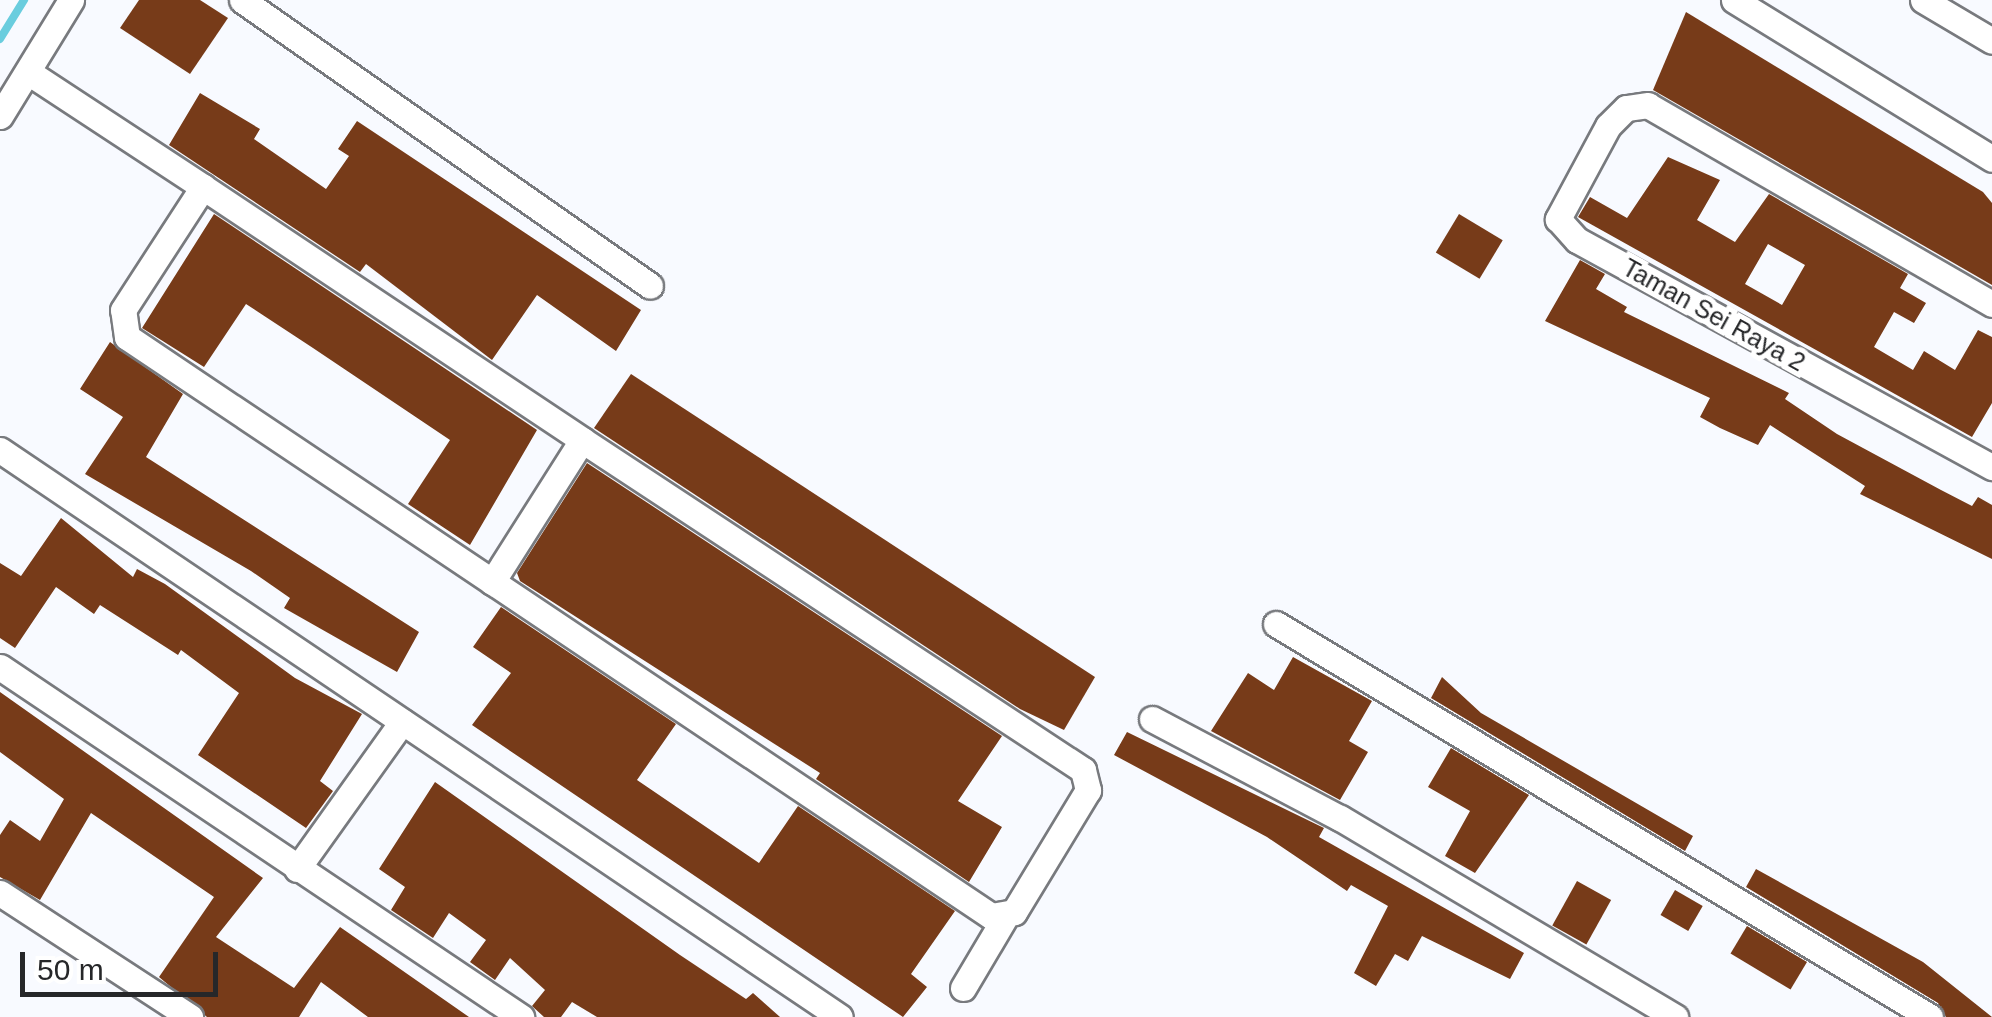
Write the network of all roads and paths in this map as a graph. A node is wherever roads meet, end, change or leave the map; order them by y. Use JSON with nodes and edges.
{"nodes":[{"id":1,"x":70,"y":0,"type":"edge"},
{"id":2,"x":242,"y":0,"type":"edge"},
{"id":3,"x":1734,"y":0,"type":"edge"},
{"id":4,"x":1924,"y":0,"type":"edge"},
{"id":5,"x":1992,"y":41,"type":"edge"},
{"id":6,"x":28,"y":72,"type":"junction"},
{"id":7,"x":0,"y":116,"type":"edge"},
{"id":8,"x":1992,"y":159,"type":"edge"},
{"id":9,"x":203,"y":187,"type":"junction"},
{"id":10,"x":650,"y":286,"type":"dead end"},
{"id":11,"x":1992,"y":304,"type":"edge"},
{"id":12,"x":582,"y":440,"type":"junction"},
{"id":13,"x":2,"y":458,"type":"edge"},
{"id":14,"x":1992,"y":467,"type":"edge"},
{"id":15,"x":492,"y":582,"type":"junction"},
{"id":16,"x":1276,"y":624,"type":"dead end"},
{"id":17,"x":0,"y":667,"type":"edge"},
{"id":18,"x":1152,"y":718,"type":"dead end"},
{"id":19,"x":402,"y":722,"type":"junction"},
{"id":20,"x":297,"y":870,"type":"junction"},
{"id":21,"x":0,"y":893,"type":"edge"},
{"id":22,"x":1004,"y":919,"type":"junction"},
{"id":23,"x":964,"y":988,"type":"dead end"},
{"id":24,"x":190,"y":1017,"type":"edge"},
{"id":25,"x":521,"y":1017,"type":"edge"},
{"id":26,"x":840,"y":1017,"type":"edge"},
{"id":27,"x":1675,"y":1017,"type":"edge"},
{"id":28,"x":1930,"y":1017,"type":"edge"}],
"edges":[{"from":1,"to":6,"type":"street"},
{"from":2,"to":10,"type":"street"},
{"from":3,"to":8,"type":"street"},
{"from":4,"to":5,"type":"street"},
{"from":6,"to":7,"type":"street"},
{"from":6,"to":9,"type":"street"},
{"from":9,"to":12,"type":"street"},
{"from":9,"to":15,"type":"street"},
{"from":11,"to":14,"type":"street","name":"Taman Sei Raya 2"},
{"from":12,"to":15,"type":"street"},
{"from":12,"to":22,"type":"street"},
{"from":13,"to":19,"type":"street"},
{"from":15,"to":22,"type":"street"},
{"from":16,"to":28,"type":"street"},
{"from":17,"to":20,"type":"street"},
{"from":18,"to":27,"type":"street"},
{"from":19,"to":20,"type":"street"},
{"from":19,"to":26,"type":"street"},
{"from":20,"to":25,"type":"street"},
{"from":21,"to":24,"type":"street"},
{"from":22,"to":23,"type":"street"}]}
